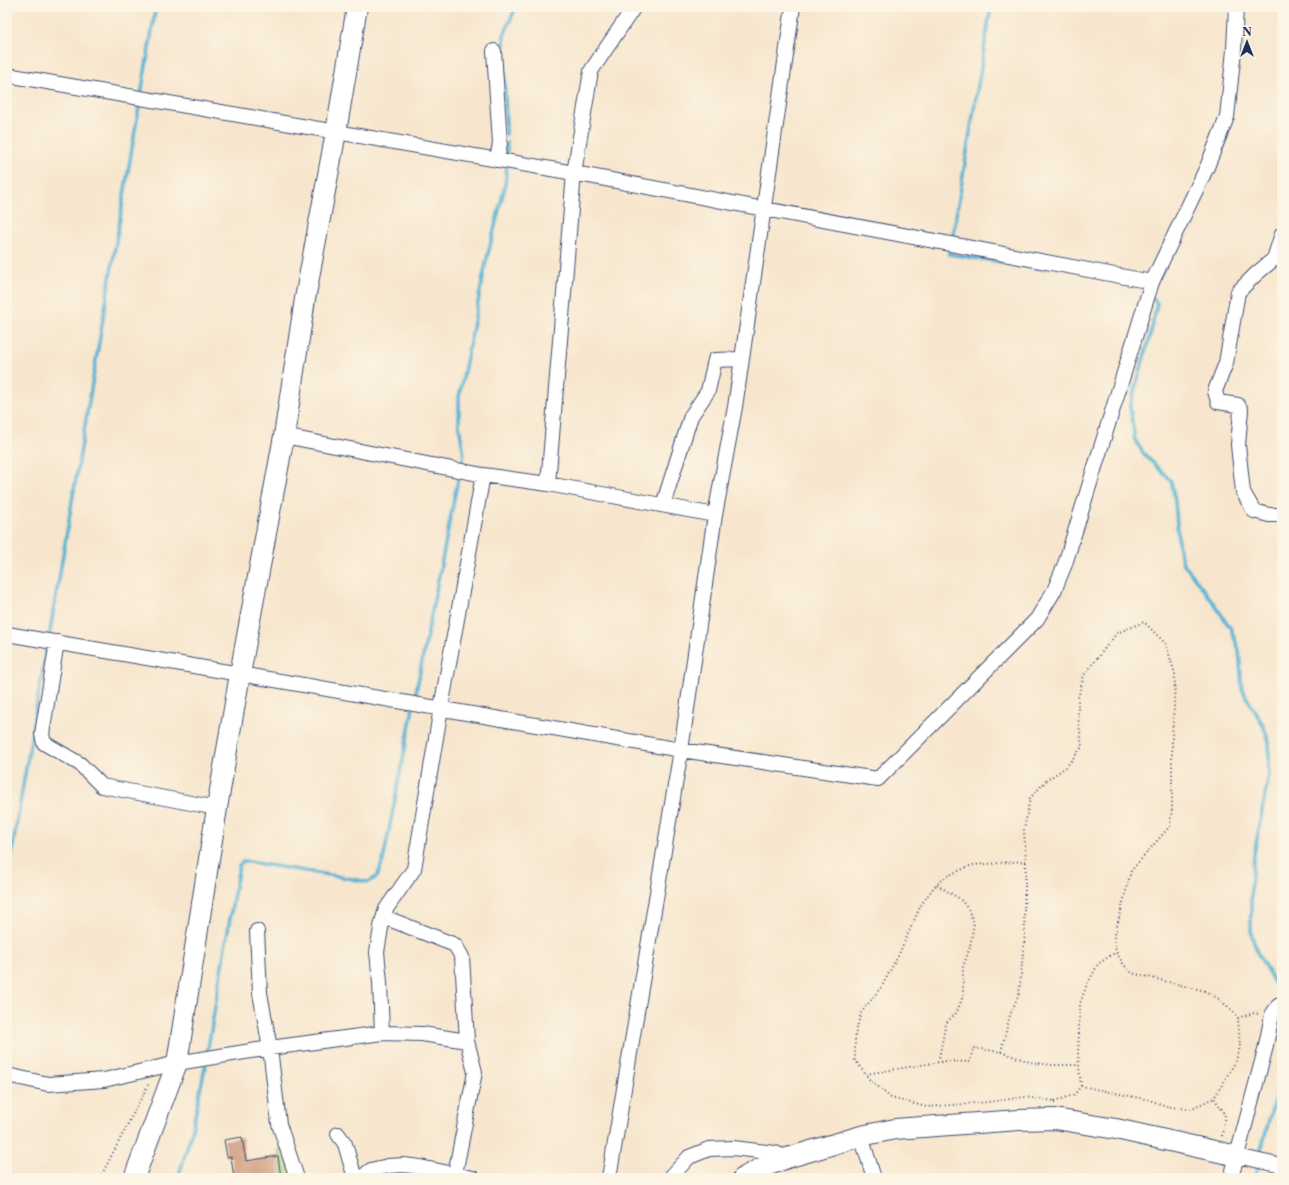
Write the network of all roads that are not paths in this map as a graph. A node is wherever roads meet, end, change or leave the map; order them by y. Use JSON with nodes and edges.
{"nodes":[{"id":1,"x":357,"y":7,"type":"edge"},
{"id":2,"x":634,"y":7,"type":"edge"},
{"id":3,"x":792,"y":7,"type":"edge"},
{"id":4,"x":1236,"y":7,"type":"edge"},
{"id":5,"x":494,"y":51,"type":"dead end"},
{"id":6,"x":7,"y":75,"type":"edge"},
{"id":7,"x":336,"y":132,"type":"junction"},
{"id":8,"x":497,"y":160,"type":"junction"},
{"id":9,"x":574,"y":173,"type":"junction"},
{"id":10,"x":765,"y":208,"type":"junction"},
{"id":11,"x":1282,"y":234,"type":"edge"},
{"id":12,"x":1152,"y":282,"type":"junction"},
{"id":13,"x":742,"y":359,"type":"junction"},
{"id":14,"x":284,"y":436,"type":"junction"},
{"id":15,"x":483,"y":475,"type":"junction"},
{"id":16,"x":548,"y":484,"type":"junction"},
{"id":17,"x":663,"y":505,"type":"junction"},
{"id":18,"x":715,"y":515,"type":"junction"},
{"id":19,"x":1282,"y":515,"type":"edge"},
{"id":20,"x":7,"y":634,"type":"edge"},
{"id":21,"x":57,"y":642,"type":"junction"},
{"id":22,"x":240,"y":674,"type":"junction"},
{"id":23,"x":441,"y":708,"type":"junction"},
{"id":24,"x":681,"y":750,"type":"junction"},
{"id":25,"x":217,"y":808,"type":"junction"},
{"id":26,"x":384,"y":917,"type":"junction"},
{"id":27,"x":257,"y":931,"type":"dead end"},
{"id":28,"x":1282,"y":1004,"type":"edge"},
{"id":29,"x":382,"y":1033,"type":"junction"},
{"id":30,"x":467,"y":1041,"type":"junction"},
{"id":31,"x":270,"y":1048,"type":"junction"},
{"id":32,"x":177,"y":1063,"type":"junction"},
{"id":33,"x":7,"y":1075,"type":"edge"},
{"id":34,"x":338,"y":1134,"type":"dead end"},
{"id":35,"x":861,"y":1136,"type":"junction"},
{"id":36,"x":1228,"y":1154,"type":"junction"},
{"id":37,"x":787,"y":1158,"type":"junction"},
{"id":38,"x":1282,"y":1166,"type":"edge"},
{"id":39,"x":455,"y":1174,"type":"junction"},
{"id":40,"x":134,"y":1178,"type":"edge"},
{"id":41,"x":296,"y":1178,"type":"edge"},
{"id":42,"x":355,"y":1178,"type":"edge"},
{"id":43,"x":361,"y":1178,"type":"edge"},
{"id":44,"x":473,"y":1178,"type":"edge"},
{"id":45,"x":609,"y":1178,"type":"edge"},
{"id":46,"x":670,"y":1178,"type":"edge"},
{"id":47,"x":743,"y":1178,"type":"edge"},
{"id":48,"x":874,"y":1178,"type":"edge"},
{"id":49,"x":1231,"y":1178,"type":"edge"}],
"edges":[{"from":1,"to":7,"type":"street"},
{"from":2,"to":9,"type":"street"},
{"from":3,"to":10,"type":"street"},
{"from":4,"to":12,"type":"street"},
{"from":5,"to":8,"type":"street"},
{"from":6,"to":7,"type":"street"},
{"from":7,"to":8,"type":"street"},
{"from":7,"to":14,"type":"street"},
{"from":8,"to":9,"type":"street"},
{"from":9,"to":10,"type":"street"},
{"from":9,"to":16,"type":"street"},
{"from":10,"to":12,"type":"street"},
{"from":10,"to":13,"type":"street"},
{"from":11,"to":19,"type":"street"},
{"from":12,"to":24,"type":"street"},
{"from":13,"to":17,"type":"street"},
{"from":13,"to":18,"type":"street"},
{"from":14,"to":15,"type":"street"},
{"from":14,"to":22,"type":"street"},
{"from":15,"to":16,"type":"street"},
{"from":15,"to":23,"type":"street"},
{"from":16,"to":17,"type":"street"},
{"from":17,"to":18,"type":"street"},
{"from":18,"to":24,"type":"street"},
{"from":20,"to":21,"type":"street"},
{"from":21,"to":22,"type":"street"},
{"from":21,"to":25,"type":"street"},
{"from":22,"to":23,"type":"street"},
{"from":22,"to":25,"type":"street"},
{"from":23,"to":24,"type":"street"},
{"from":23,"to":26,"type":"street"},
{"from":24,"to":45,"type":"street"},
{"from":25,"to":32,"type":"street"},
{"from":26,"to":29,"type":"street"},
{"from":26,"to":30,"type":"street"},
{"from":27,"to":31,"type":"street"},
{"from":28,"to":36,"type":"street"},
{"from":29,"to":30,"type":"street"},
{"from":29,"to":31,"type":"street"},
{"from":30,"to":39,"type":"street"},
{"from":31,"to":32,"type":"street"},
{"from":31,"to":41,"type":"street"},
{"from":32,"to":33,"type":"street"},
{"from":32,"to":40,"type":"street"},
{"from":34,"to":42,"type":"street"},
{"from":35,"to":36,"type":"street"},
{"from":35,"to":37,"type":"street"},
{"from":35,"to":48,"type":"street"},
{"from":36,"to":38,"type":"street"},
{"from":36,"to":49,"type":"street"},
{"from":37,"to":46,"type":"street"},
{"from":37,"to":47,"type":"street"},
{"from":39,"to":43,"type":"street"},
{"from":39,"to":44,"type":"street"}]}
